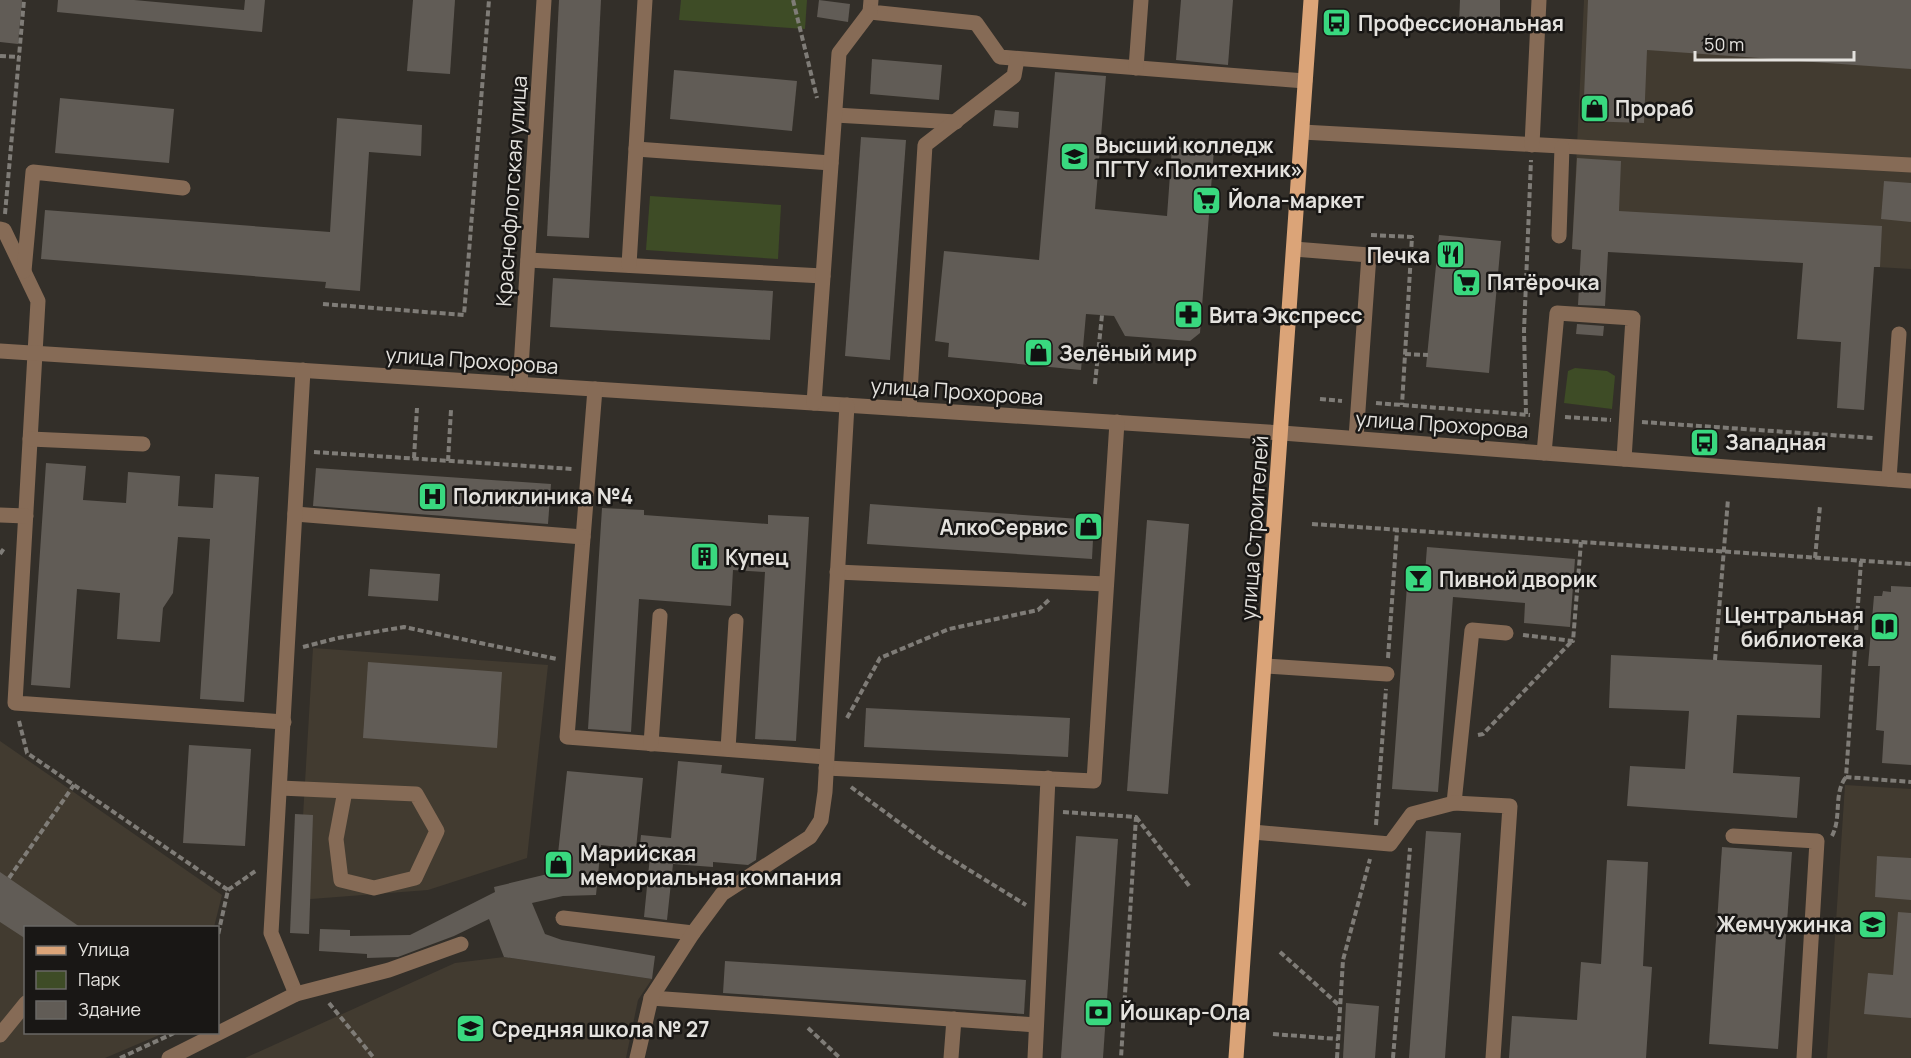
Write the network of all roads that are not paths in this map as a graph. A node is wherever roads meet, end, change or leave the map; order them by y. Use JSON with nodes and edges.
{"nodes":[{"id":1,"x":544,"y":0,"type":"edge"},
{"id":2,"x":645,"y":0,"type":"edge"},
{"id":3,"x":1141,"y":0,"type":"edge"},
{"id":4,"x":1311,"y":0,"type":"edge"},
{"id":5,"x":1539,"y":0,"type":"edge"},
{"id":6,"x":871,"y":6,"type":"edge"},
{"id":7,"x":1017,"y":59,"type":"junction"},
{"id":8,"x":1136,"y":68,"type":"junction"},
{"id":9,"x":1305,"y":81,"type":"junction"},
{"id":10,"x":835,"y":115,"type":"junction"},
{"id":11,"x":956,"y":122,"type":"junction"},
{"id":12,"x":1302,"y":132,"type":"junction"},
{"id":13,"x":1532,"y":145,"type":"junction"},
{"id":14,"x":1562,"y":147,"type":"junction"},
{"id":15,"x":636,"y":149,"type":"junction"},
{"id":16,"x":831,"y":163,"type":"junction"},
{"id":17,"x":1911,"y":165,"type":"edge"},
{"id":18,"x":183,"y":188,"type":"dead end"},
{"id":19,"x":2,"y":229,"type":"edge"},
{"id":20,"x":1559,"y":236,"type":"dead end"},
{"id":21,"x":1294,"y":249,"type":"junction"},
{"id":22,"x":528,"y":260,"type":"junction"},
{"id":23,"x":629,"y":265,"type":"junction"},
{"id":24,"x":24,"y":271,"type":"junction"},
{"id":25,"x":823,"y":276,"type":"junction"},
{"id":26,"x":1899,"y":334,"type":"dead end"},
{"id":27,"x":0,"y":351,"type":"edge"},
{"id":28,"x":35,"y":353,"type":"junction"},
{"id":29,"x":303,"y":370,"type":"junction"},
{"id":30,"x":520,"y":384,"type":"junction"},
{"id":31,"x":595,"y":389,"type":"junction"},
{"id":32,"x":814,"y":403,"type":"junction"},
{"id":33,"x":847,"y":405,"type":"junction"},
{"id":34,"x":909,"y":409,"type":"junction"},
{"id":35,"x":1117,"y":422,"type":"junction"},
{"id":36,"x":1282,"y":433,"type":"junction"},
{"id":37,"x":1356,"y":438,"type":"junction"},
{"id":38,"x":30,"y":439,"type":"junction"},
{"id":39,"x":143,"y":444,"type":"dead end"},
{"id":40,"x":1544,"y":453,"type":"junction"},
{"id":41,"x":1624,"y":459,"type":"junction"},
{"id":42,"x":1889,"y":479,"type":"junction"},
{"id":43,"x":1911,"y":481,"type":"edge"},
{"id":44,"x":295,"y":514,"type":"junction"},
{"id":45,"x":0,"y":515,"type":"edge"},
{"id":46,"x":26,"y":516,"type":"junction"},
{"id":47,"x":583,"y":537,"type":"junction"},
{"id":48,"x":837,"y":572,"type":"junction"},
{"id":49,"x":1106,"y":584,"type":"junction"},
{"id":50,"x":660,"y":616,"type":"dead end"},
{"id":51,"x":736,"y":621,"type":"dead end"},
{"id":52,"x":1506,"y":633,"type":"road end"},
{"id":53,"x":1265,"y":666,"type":"junction"},
{"id":54,"x":1387,"y":674,"type":"dead end"},
{"id":55,"x":284,"y":722,"type":"junction"},
{"id":56,"x":651,"y":744,"type":"junction"},
{"id":57,"x":728,"y":749,"type":"junction"},
{"id":58,"x":826,"y":763,"type":"junction"},
{"id":59,"x":1048,"y":778,"type":"junction"},
{"id":60,"x":280,"y":788,"type":"junction"},
{"id":61,"x":345,"y":791,"type":"junction"},
{"id":62,"x":1454,"y":803,"type":"junction"},
{"id":63,"x":1253,"y":832,"type":"junction"},
{"id":64,"x":1733,"y":836,"type":"dead end"},
{"id":65,"x":563,"y":918,"type":"dead end"},
{"id":66,"x":693,"y":933,"type":"junction"},
{"id":67,"x":461,"y":944,"type":"dead end"},
{"id":68,"x":296,"y":994,"type":"junction"},
{"id":69,"x":651,"y":998,"type":"junction"},
{"id":70,"x":24,"y":1005,"type":"edge"},
{"id":71,"x":954,"y":1019,"type":"junction"},
{"id":72,"x":1036,"y":1025,"type":"junction"},
{"id":73,"x":219,"y":1033,"type":"edge"},
{"id":74,"x":217,"y":1034,"type":"edge"},
{"id":75,"x":0,"y":1035,"type":"edge"},
{"id":76,"x":169,"y":1058,"type":"edge"},
{"id":77,"x":637,"y":1058,"type":"edge"},
{"id":78,"x":951,"y":1058,"type":"edge"},
{"id":79,"x":1035,"y":1058,"type":"edge"},
{"id":80,"x":1236,"y":1058,"type":"edge"},
{"id":81,"x":1493,"y":1058,"type":"edge"},
{"id":82,"x":1804,"y":1058,"type":"edge"}],
"edges":[{"from":1,"to":22,"type":"street","name":"Краснофлотская улица"},
{"from":2,"to":15,"type":"street"},
{"from":3,"to":8,"type":"street"},
{"from":4,"to":9,"type":"main road","name":"улица Строителей"},
{"from":5,"to":13,"type":"street"},
{"from":6,"to":7,"type":"street"},
{"from":6,"to":10,"type":"street"},
{"from":7,"to":8,"type":"street"},
{"from":7,"to":11,"type":"street"},
{"from":8,"to":9,"type":"street"},
{"from":9,"to":12,"type":"main road","name":"улица Строителей"},
{"from":10,"to":11,"type":"street"},
{"from":10,"to":16,"type":"street"},
{"from":11,"to":34,"type":"street"},
{"from":12,"to":13,"type":"street"},
{"from":12,"to":21,"type":"main road","name":"улица Строителей"},
{"from":13,"to":14,"type":"street"},
{"from":14,"to":17,"type":"street"},
{"from":14,"to":20,"type":"street"},
{"from":15,"to":16,"type":"street"},
{"from":15,"to":23,"type":"street"},
{"from":16,"to":25,"type":"street"},
{"from":18,"to":24,"type":"street"},
{"from":19,"to":24,"type":"street"},
{"from":21,"to":36,"type":"main road","name":"улица Строителей"},
{"from":21,"to":37,"type":"street"},
{"from":22,"to":23,"type":"street"},
{"from":22,"to":30,"type":"street","name":"Краснофлотская улица"},
{"from":23,"to":25,"type":"street"},
{"from":24,"to":28,"type":"street"},
{"from":25,"to":32,"type":"street"},
{"from":26,"to":42,"type":"street"},
{"from":27,"to":28,"type":"street","name":"улица Прохорова"},
{"from":28,"to":29,"type":"street","name":"улица Прохорова"},
{"from":28,"to":38,"type":"street"},
{"from":29,"to":30,"type":"street","name":"улица Прохорова"},
{"from":29,"to":44,"type":"street"},
{"from":30,"to":31,"type":"street","name":"улица Прохорова"},
{"from":31,"to":32,"type":"street","name":"улица Прохорова"},
{"from":31,"to":47,"type":"street"},
{"from":32,"to":33,"type":"street","name":"улица Прохорова"},
{"from":33,"to":34,"type":"street","name":"улица Прохорова"},
{"from":33,"to":48,"type":"street"},
{"from":34,"to":35,"type":"street","name":"улица Прохорова"},
{"from":35,"to":36,"type":"street","name":"улица Прохорова"},
{"from":35,"to":49,"type":"street"},
{"from":36,"to":37,"type":"street","name":"улица Прохорова"},
{"from":36,"to":53,"type":"main road","name":"улица Строителей"},
{"from":37,"to":40,"type":"street","name":"улица Прохорова"},
{"from":38,"to":39,"type":"street"},
{"from":38,"to":46,"type":"street"},
{"from":40,"to":41,"type":"street","name":"улица Прохорова"},
{"from":40,"to":41,"type":"street"},
{"from":41,"to":42,"type":"street","name":"улица Прохорова"},
{"from":42,"to":43,"type":"street","name":"улица Прохорова"},
{"from":44,"to":47,"type":"street"},
{"from":44,"to":55,"type":"street"},
{"from":45,"to":46,"type":"street"},
{"from":46,"to":55,"type":"street"},
{"from":47,"to":56,"type":"street"},
{"from":48,"to":49,"type":"street"},
{"from":48,"to":58,"type":"street"},
{"from":49,"to":59,"type":"street"},
{"from":50,"to":56,"type":"street"},
{"from":51,"to":57,"type":"street"},
{"from":52,"to":62,"type":"street"},
{"from":53,"to":54,"type":"street"},
{"from":53,"to":63,"type":"main road","name":"улица Строителей"},
{"from":55,"to":60,"type":"street"},
{"from":56,"to":57,"type":"street"},
{"from":57,"to":58,"type":"street"},
{"from":58,"to":59,"type":"street"},
{"from":58,"to":66,"type":"street"},
{"from":59,"to":72,"type":"street"},
{"from":60,"to":61,"type":"street"},
{"from":60,"to":68,"type":"street"},
{"from":61,"to":61,"type":"street"},
{"from":62,"to":63,"type":"street"},
{"from":62,"to":81,"type":"street"},
{"from":63,"to":80,"type":"main road","name":"улица Строителей"},
{"from":64,"to":82,"type":"street"},
{"from":65,"to":66,"type":"street"},
{"from":66,"to":69,"type":"street"},
{"from":67,"to":68,"type":"street"},
{"from":68,"to":73,"type":"street"},
{"from":69,"to":71,"type":"street"},
{"from":69,"to":77,"type":"street"},
{"from":70,"to":75,"type":"street"},
{"from":71,"to":72,"type":"street"},
{"from":71,"to":78,"type":"street"},
{"from":72,"to":79,"type":"street"},
{"from":74,"to":76,"type":"street"}]}
